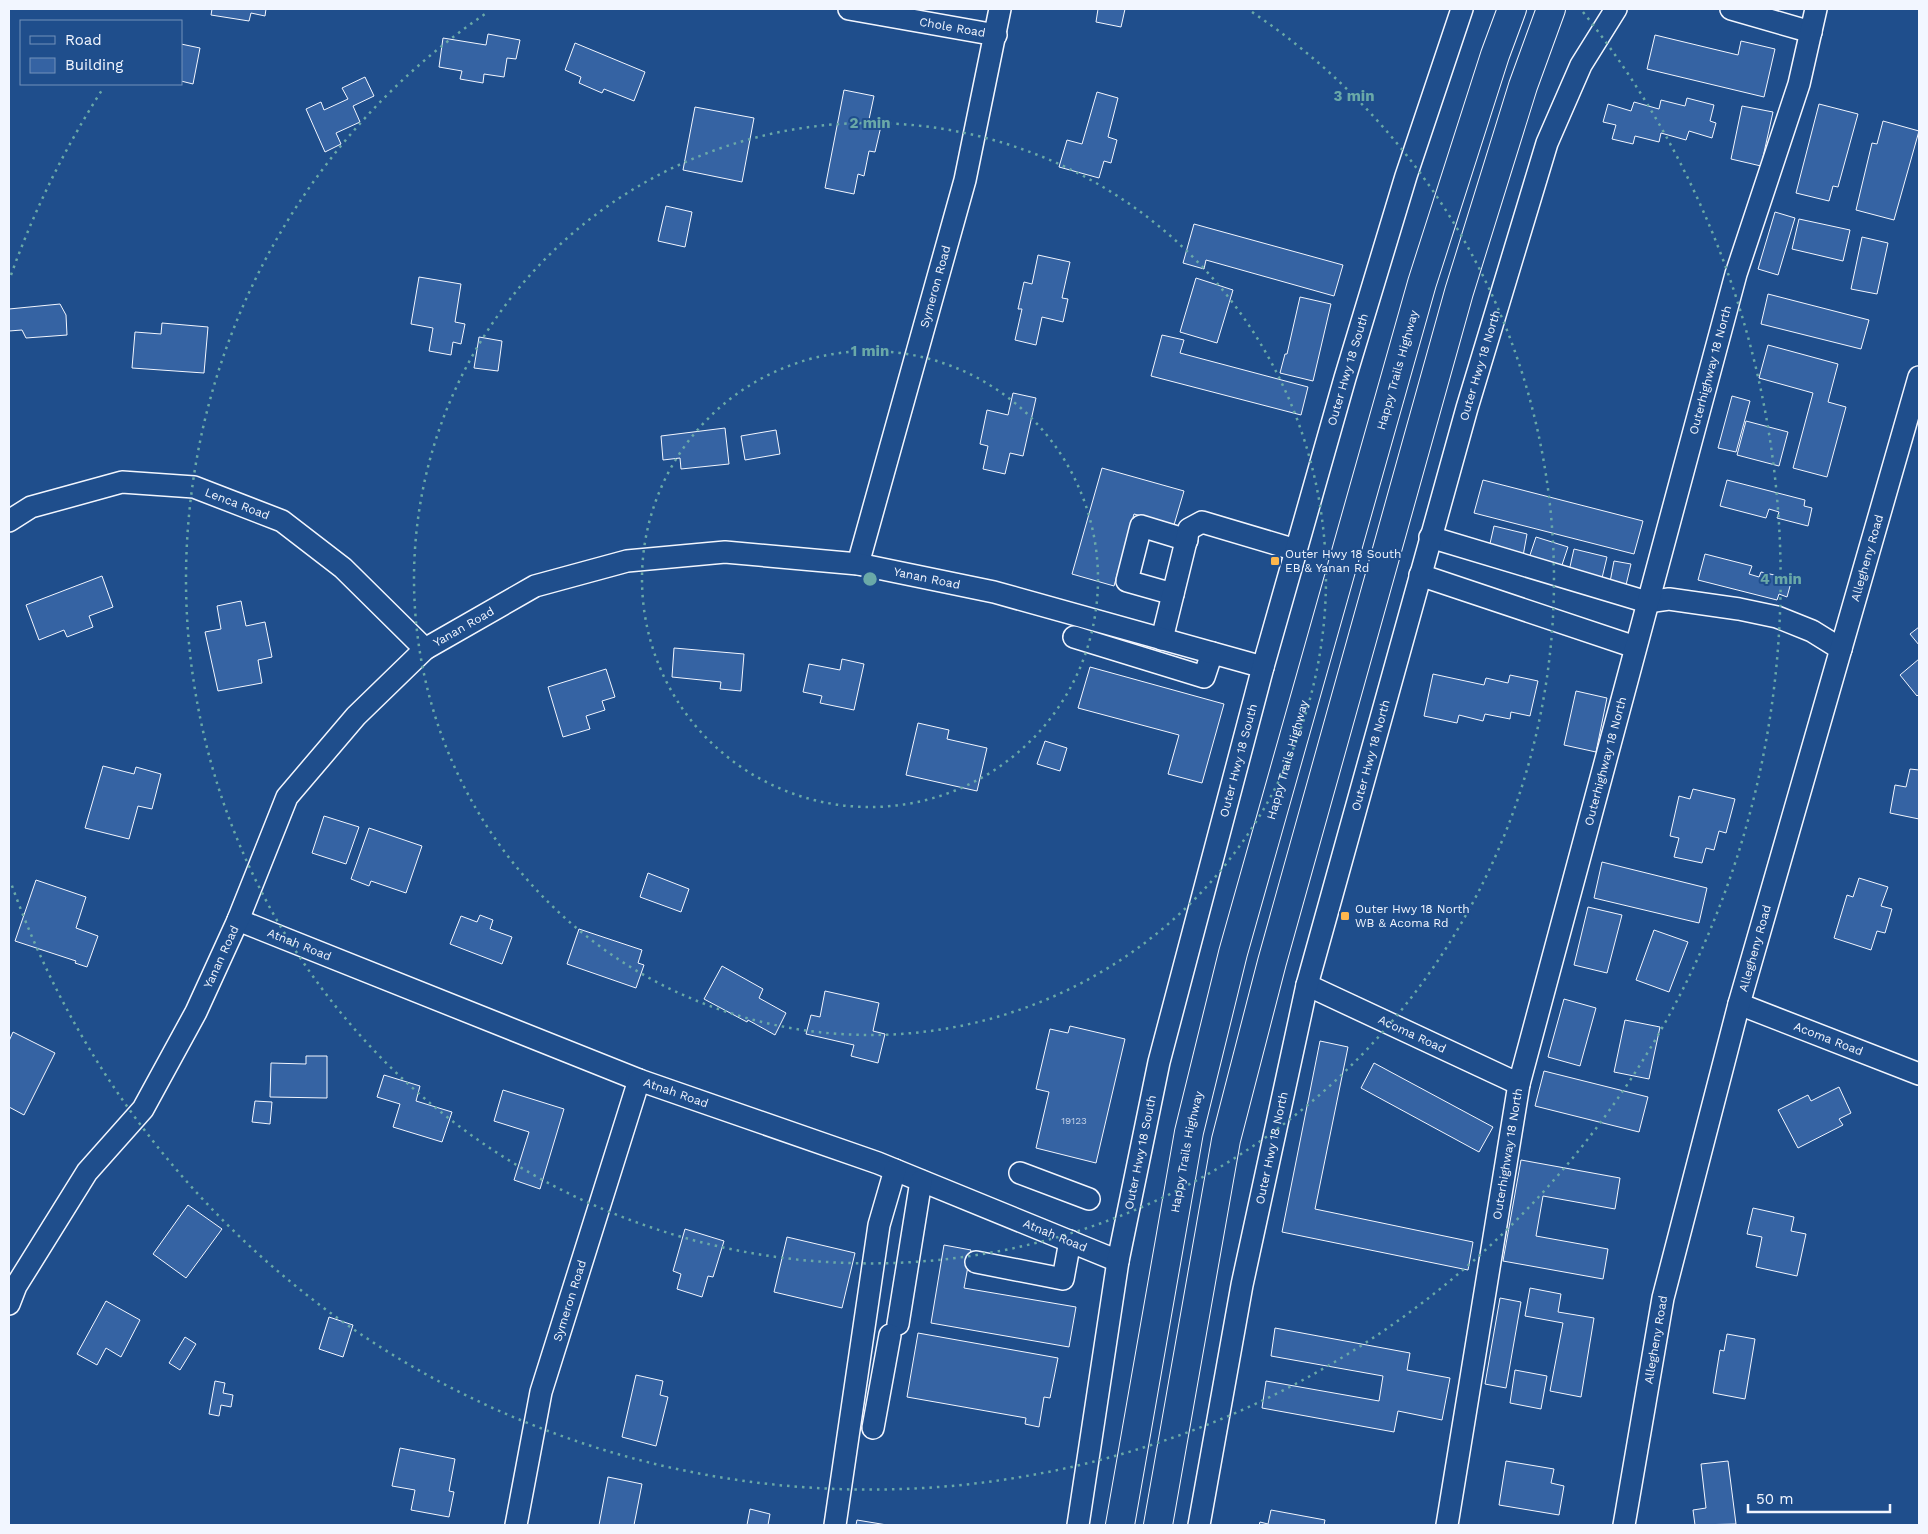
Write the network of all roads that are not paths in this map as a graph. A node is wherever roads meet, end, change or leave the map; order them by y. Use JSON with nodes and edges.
{"nodes":[{"id":1,"x":849,"y":9,"type":"edge"},
{"id":2,"x":1000,"y":9,"type":"edge"},
{"id":3,"x":1462,"y":9,"type":"edge"},
{"id":4,"x":1512,"y":9,"type":"edge"},
{"id":5,"x":1551,"y":9,"type":"edge"},
{"id":6,"x":1616,"y":9,"type":"edge"},
{"id":7,"x":1731,"y":9,"type":"edge"},
{"id":8,"x":1816,"y":9,"type":"edge"},
{"id":9,"x":1811,"y":32,"type":"junction"},
{"id":10,"x":996,"y":35,"type":"junction"},
{"id":11,"x":1919,"y":377,"type":"edge"},
{"id":12,"x":9,"y":521,"type":"edge"},
{"id":13,"x":1430,"y":537,"type":"junction"},
{"id":14,"x":1187,"y":540,"type":"junction"},
{"id":15,"x":1296,"y":550,"type":"junction"},
{"id":16,"x":858,"y":564,"type":"junction"},
{"id":17,"x":1420,"y":575,"type":"junction"},
{"id":18,"x":1173,"y":594,"type":"junction"},
{"id":19,"x":1647,"y":602,"type":"junction"},
{"id":20,"x":1074,"y":638,"type":"dead end"},
{"id":21,"x":1162,"y":639,"type":"junction"},
{"id":22,"x":1635,"y":647,"type":"junction"},
{"id":23,"x":425,"y":649,"type":"junction"},
{"id":24,"x":1841,"y":649,"type":"junction"},
{"id":25,"x":1212,"y":652,"type":"junction"},
{"id":26,"x":1263,"y":666,"type":"junction"},
{"id":27,"x":238,"y":920,"type":"junction"},
{"id":28,"x":1307,"y":985,"type":"junction"},
{"id":29,"x":1739,"y":1004,"type":"junction"},
{"id":30,"x":1919,"y":1074,"type":"edge"},
{"id":31,"x":639,"y":1080,"type":"junction"},
{"id":32,"x":1519,"y":1084,"type":"junction"},
{"id":33,"x":894,"y":1170,"type":"junction"},
{"id":34,"x":1020,"y":1173,"type":"dead end"},
{"id":35,"x":921,"y":1181,"type":"junction"},
{"id":36,"x":1089,"y":1198,"type":"dead end"},
{"id":37,"x":1070,"y":1241,"type":"junction"},
{"id":38,"x":1118,"y":1261,"type":"junction"},
{"id":39,"x":976,"y":1262,"type":"dead end"},
{"id":40,"x":9,"y":1304,"type":"edge"},
{"id":41,"x":873,"y":1428,"type":"dead end"},
{"id":42,"x":516,"y":1525,"type":"edge"},
{"id":43,"x":835,"y":1525,"type":"edge"},
{"id":44,"x":1078,"y":1525,"type":"edge"},
{"id":45,"x":1120,"y":1525,"type":"edge"},
{"id":46,"x":1158,"y":1525,"type":"edge"},
{"id":47,"x":1199,"y":1525,"type":"edge"},
{"id":48,"x":1447,"y":1525,"type":"edge"},
{"id":49,"x":1624,"y":1525,"type":"edge"}],
"edges":[{"from":1,"to":10,"type":"street","name":"Chole Road"},
{"from":2,"to":10,"type":"street","name":"Symeron Road"},
{"from":3,"to":15,"type":"street","name":"Outer Hwy 18 South"},
{"from":4,"to":45,"type":"main road","name":"Happy Trails Highway"},
{"from":5,"to":46,"type":"main road"},
{"from":6,"to":13,"type":"street","name":"Outer Hwy 18 North"},
{"from":7,"to":9,"type":"street"},
{"from":8,"to":9,"type":"street","name":"Outerhighway 18 North"},
{"from":9,"to":19,"type":"street","name":"Outerhighway 18 North"},
{"from":10,"to":16,"type":"street","name":"Symeron Road"},
{"from":11,"to":24,"type":"street","name":"Allegheny Road"},
{"from":12,"to":23,"type":"street","name":"Lenca Road"},
{"from":13,"to":17,"type":"street","name":"Outer Hwy 18 North"},
{"from":13,"to":19,"type":"street"},
{"from":14,"to":15,"type":"street"},
{"from":14,"to":18,"type":"street"},
{"from":14,"to":18,"type":"street"},
{"from":15,"to":26,"type":"street","name":"Outer Hwy 18 South"},
{"from":16,"to":21,"type":"street","name":"Yanan Road"},
{"from":16,"to":23,"type":"street","name":"Yanan Road"},
{"from":17,"to":22,"type":"street"},
{"from":17,"to":28,"type":"street","name":"Outer Hwy 18 North"},
{"from":18,"to":21,"type":"street"},
{"from":19,"to":22,"type":"street","name":"Outerhighway 18 North"},
{"from":19,"to":24,"type":"street"},
{"from":20,"to":25,"type":"street"},
{"from":21,"to":25,"type":"street","name":"Yanan Road"},
{"from":22,"to":32,"type":"street","name":"Outerhighway 18 North"},
{"from":23,"to":27,"type":"street","name":"Yanan Road"},
{"from":24,"to":29,"type":"street","name":"Allegheny Road"},
{"from":25,"to":26,"type":"street","name":"Yanan Road"},
{"from":26,"to":38,"type":"street","name":"Outer Hwy 18 South"},
{"from":27,"to":31,"type":"street","name":"Atnah Road"},
{"from":27,"to":40,"type":"street","name":"Yanan Road"},
{"from":28,"to":32,"type":"street","name":"Acoma Road"},
{"from":28,"to":47,"type":"street","name":"Outer Hwy 18 North"},
{"from":29,"to":30,"type":"street","name":"Acoma Road"},
{"from":29,"to":49,"type":"street","name":"Allegheny Road"},
{"from":31,"to":33,"type":"street","name":"Atnah Road"},
{"from":31,"to":42,"type":"street","name":"Symeron Road"},
{"from":32,"to":48,"type":"street","name":"Outerhighway 18 North"},
{"from":33,"to":35,"type":"street","name":"Atnah Road"},
{"from":33,"to":43,"type":"street"},
{"from":34,"to":36,"type":"street"},
{"from":35,"to":37,"type":"street","name":"Atnah Road"},
{"from":35,"to":41,"type":"street"},
{"from":37,"to":38,"type":"street","name":"Atnah Road"},
{"from":37,"to":39,"type":"street"},
{"from":38,"to":44,"type":"street","name":"Outer Hwy 18 South"}]}
